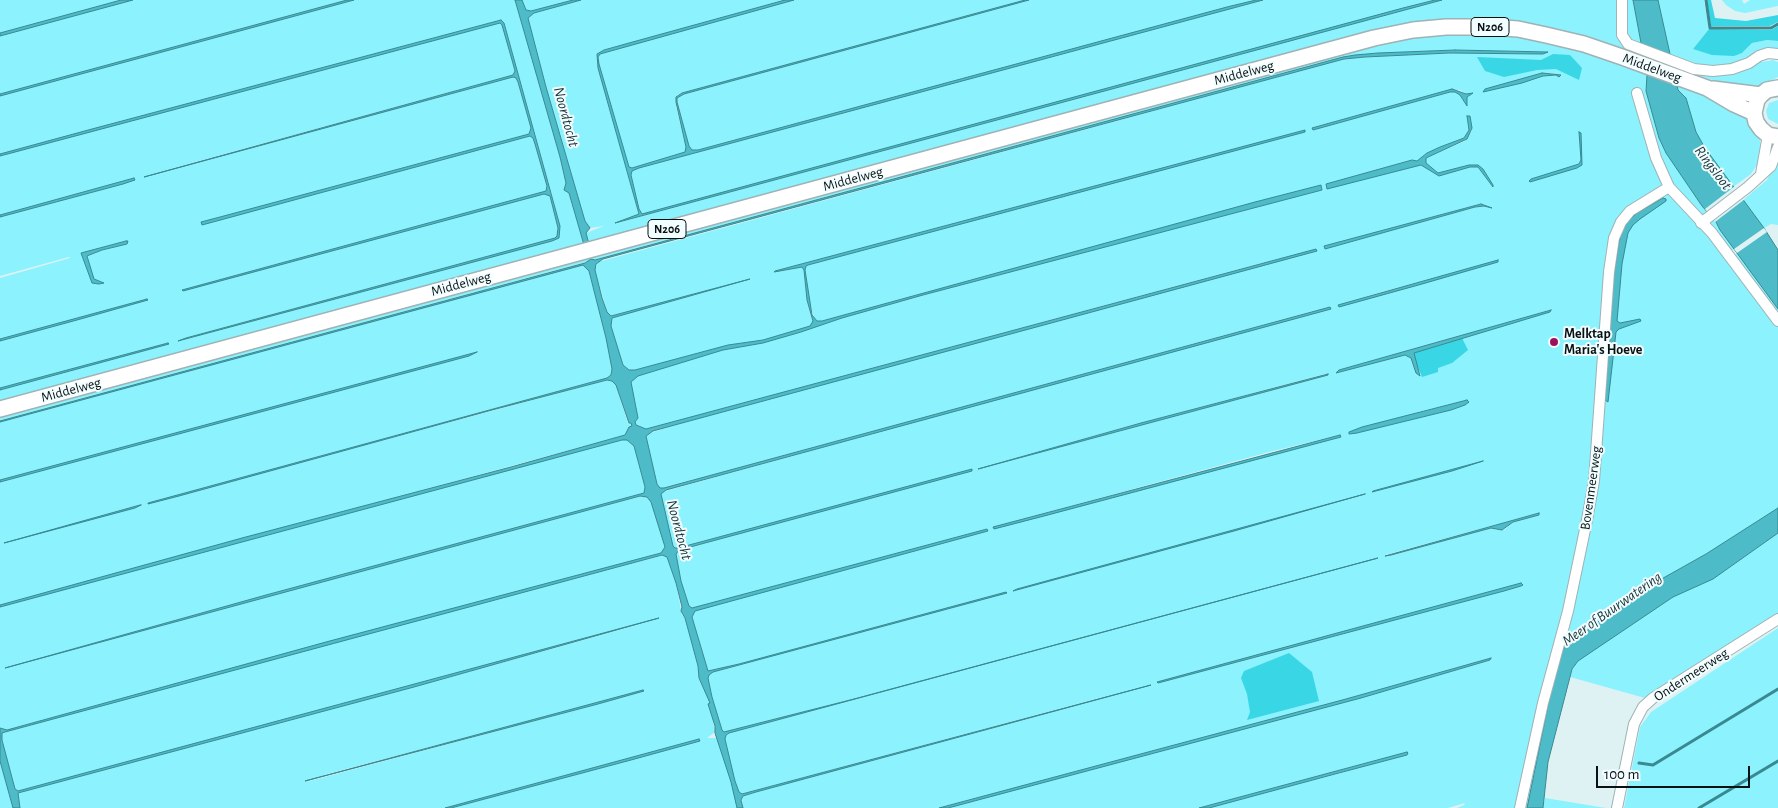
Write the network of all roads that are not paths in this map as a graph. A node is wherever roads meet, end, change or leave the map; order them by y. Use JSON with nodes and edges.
{"nodes":[{"id":1,"x":1622,"y":0,"type":"edge"},
{"id":2,"x":1778,"y":54,"type":"edge"},
{"id":3,"x":1706,"y":88,"type":"junction"},
{"id":4,"x":1778,"y":88,"type":"edge"},
{"id":5,"x":1637,"y":93,"type":"dead end"},
{"id":6,"x":1761,"y":95,"type":"junction"},
{"id":7,"x":1754,"y":113,"type":"junction"},
{"id":8,"x":1773,"y":136,"type":"edge"},
{"id":9,"x":1778,"y":147,"type":"edge"},
{"id":10,"x":1761,"y":174,"type":"junction"},
{"id":11,"x":1669,"y":187,"type":"junction"},
{"id":12,"x":1701,"y":223,"type":"junction"},
{"id":13,"x":1778,"y":321,"type":"edge"},
{"id":14,"x":0,"y":409,"type":"edge"},
{"id":15,"x":1778,"y":619,"type":"edge"},
{"id":16,"x":1520,"y":808,"type":"edge"},
{"id":17,"x":1617,"y":808,"type":"edge"}],
"edges":[{"from":1,"to":2,"type":"street"},
{"from":3,"to":6,"type":"main road","name":"Middelweg","number":"N206"},
{"from":3,"to":7,"type":"main road","name":"Middelweg","number":"N206"},
{"from":3,"to":14,"type":"main road","name":"Middelweg","number":"N206"},
{"from":4,"to":6,"type":"main road","number":"N206"},
{"from":5,"to":11,"type":"street"},
{"from":6,"to":7,"type":"main road"},
{"from":7,"to":8,"type":"main road"},
{"from":8,"to":10,"type":"street"},
{"from":9,"to":10,"type":"street"},
{"from":10,"to":12,"type":"street"},
{"from":11,"to":12,"type":"street"},
{"from":11,"to":16,"type":"street","name":"Bovenmeerweg"},
{"from":12,"to":13,"type":"street"},
{"from":15,"to":17,"type":"street","name":"Ondermeerweg"}]}
